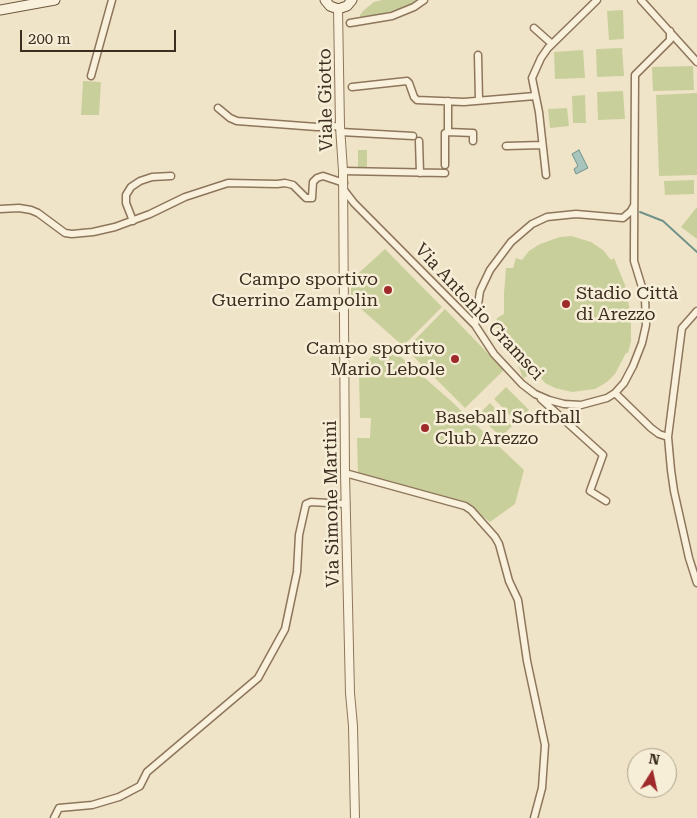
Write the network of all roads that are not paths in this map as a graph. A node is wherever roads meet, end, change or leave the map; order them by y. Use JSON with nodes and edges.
{"nodes":[{"id":1,"x":54,"y":0,"type":"edge"},
{"id":2,"x":112,"y":0,"type":"edge"},
{"id":3,"x":325,"y":0,"type":"edge"},
{"id":4,"x":352,"y":0,"type":"edge"},
{"id":5,"x":424,"y":0,"type":"edge"},
{"id":6,"x":597,"y":0,"type":"edge"},
{"id":7,"x":641,"y":0,"type":"edge"},
{"id":8,"x":338,"y":9,"type":"junction"},
{"id":9,"x":0,"y":10,"type":"edge"},
{"id":10,"x":350,"y":23,"type":"dead end"},
{"id":11,"x":534,"y":28,"type":"dead end"},
{"id":12,"x":671,"y":35,"type":"junction"},
{"id":13,"x":552,"y":44,"type":"junction"},
{"id":14,"x":478,"y":55,"type":"dead end"},
{"id":15,"x":697,"y":62,"type":"edge"},
{"id":16,"x":91,"y":76,"type":"dead end"},
{"id":17,"x":352,"y":86,"type":"dead end"},
{"id":18,"x":535,"y":96,"type":"junction"},
{"id":19,"x":479,"y":100,"type":"junction"},
{"id":20,"x":448,"y":101,"type":"junction"},
{"id":21,"x":218,"y":108,"type":"dead end"},
{"id":22,"x":341,"y":129,"type":"junction"},
{"id":23,"x":448,"y":132,"type":"junction"},
{"id":24,"x":413,"y":136,"type":"dead end"},
{"id":25,"x":420,"y":141,"type":"dead end"},
{"id":26,"x":473,"y":141,"type":"dead end"},
{"id":27,"x":542,"y":145,"type":"junction"},
{"id":28,"x":506,"y":146,"type":"dead end"},
{"id":29,"x":445,"y":165,"type":"dead end"},
{"id":30,"x":343,"y":171,"type":"junction"},
{"id":31,"x":420,"y":173,"type":"junction"},
{"id":32,"x":445,"y":173,"type":"dead end"},
{"id":33,"x":171,"y":176,"type":"dead end"},
{"id":34,"x":546,"y":176,"type":"dead end"},
{"id":35,"x":344,"y":187,"type":"junction"},
{"id":36,"x":635,"y":201,"type":"junction"},
{"id":37,"x":0,"y":209,"type":"edge"},
{"id":38,"x":132,"y":221,"type":"junction"},
{"id":39,"x":697,"y":311,"type":"edge"},
{"id":40,"x":475,"y":325,"type":"junction"},
{"id":41,"x":615,"y":393,"type":"junction"},
{"id":42,"x":535,"y":394,"type":"junction"},
{"id":43,"x":668,"y":437,"type":"junction"},
{"id":44,"x":345,"y":473,"type":"junction"},
{"id":45,"x":606,"y":501,"type":"dead end"},
{"id":46,"x":346,"y":504,"type":"junction"},
{"id":47,"x":697,"y":583,"type":"edge"},
{"id":48,"x":54,"y":818,"type":"edge"},
{"id":49,"x":355,"y":818,"type":"edge"},
{"id":50,"x":534,"y":818,"type":"edge"}],
"edges":[{"from":1,"to":9,"type":"main road"},
{"from":2,"to":16,"type":"street"},
{"from":3,"to":8,"type":"main road"},
{"from":4,"to":8,"type":"main road"},
{"from":5,"to":10,"type":"street"},
{"from":6,"to":13,"type":"street"},
{"from":7,"to":12,"type":"street"},
{"from":8,"to":22,"type":"street","name":"Viale Giotto"},
{"from":11,"to":13,"type":"street"},
{"from":12,"to":15,"type":"street"},
{"from":12,"to":36,"type":"street"},
{"from":13,"to":18,"type":"street"},
{"from":14,"to":19,"type":"street"},
{"from":17,"to":20,"type":"street"},
{"from":18,"to":19,"type":"street"},
{"from":18,"to":27,"type":"street"},
{"from":19,"to":20,"type":"street"},
{"from":20,"to":23,"type":"street"},
{"from":21,"to":22,"type":"street"},
{"from":22,"to":24,"type":"street"},
{"from":22,"to":30,"type":"street","name":"Viale Giotto"},
{"from":23,"to":26,"type":"street"},
{"from":23,"to":29,"type":"street"},
{"from":25,"to":31,"type":"street"},
{"from":27,"to":28,"type":"street"},
{"from":27,"to":34,"type":"street"},
{"from":30,"to":31,"type":"street"},
{"from":30,"to":35,"type":"street","name":"Viale Giotto"},
{"from":31,"to":32,"type":"street"},
{"from":33,"to":38,"type":"street"},
{"from":35,"to":38,"type":"street"},
{"from":35,"to":40,"type":"street","name":"Via Antonio Gramsci"},
{"from":35,"to":44,"type":"street","name":"Via Simone Martini"},
{"from":36,"to":40,"type":"street"},
{"from":36,"to":41,"type":"street"},
{"from":37,"to":38,"type":"street"},
{"from":39,"to":43,"type":"street"},
{"from":40,"to":42,"type":"street","name":"Via Antonio Gramsci"},
{"from":41,"to":42,"type":"street","name":"Via Antonio Gramsci"},
{"from":41,"to":43,"type":"street"},
{"from":42,"to":45,"type":"street"},
{"from":43,"to":47,"type":"street"},
{"from":44,"to":46,"type":"street","name":"Via Simone Martini"},
{"from":44,"to":50,"type":"street"},
{"from":46,"to":48,"type":"street"},
{"from":46,"to":49,"type":"street","name":"Via Simone Martini"}]}
